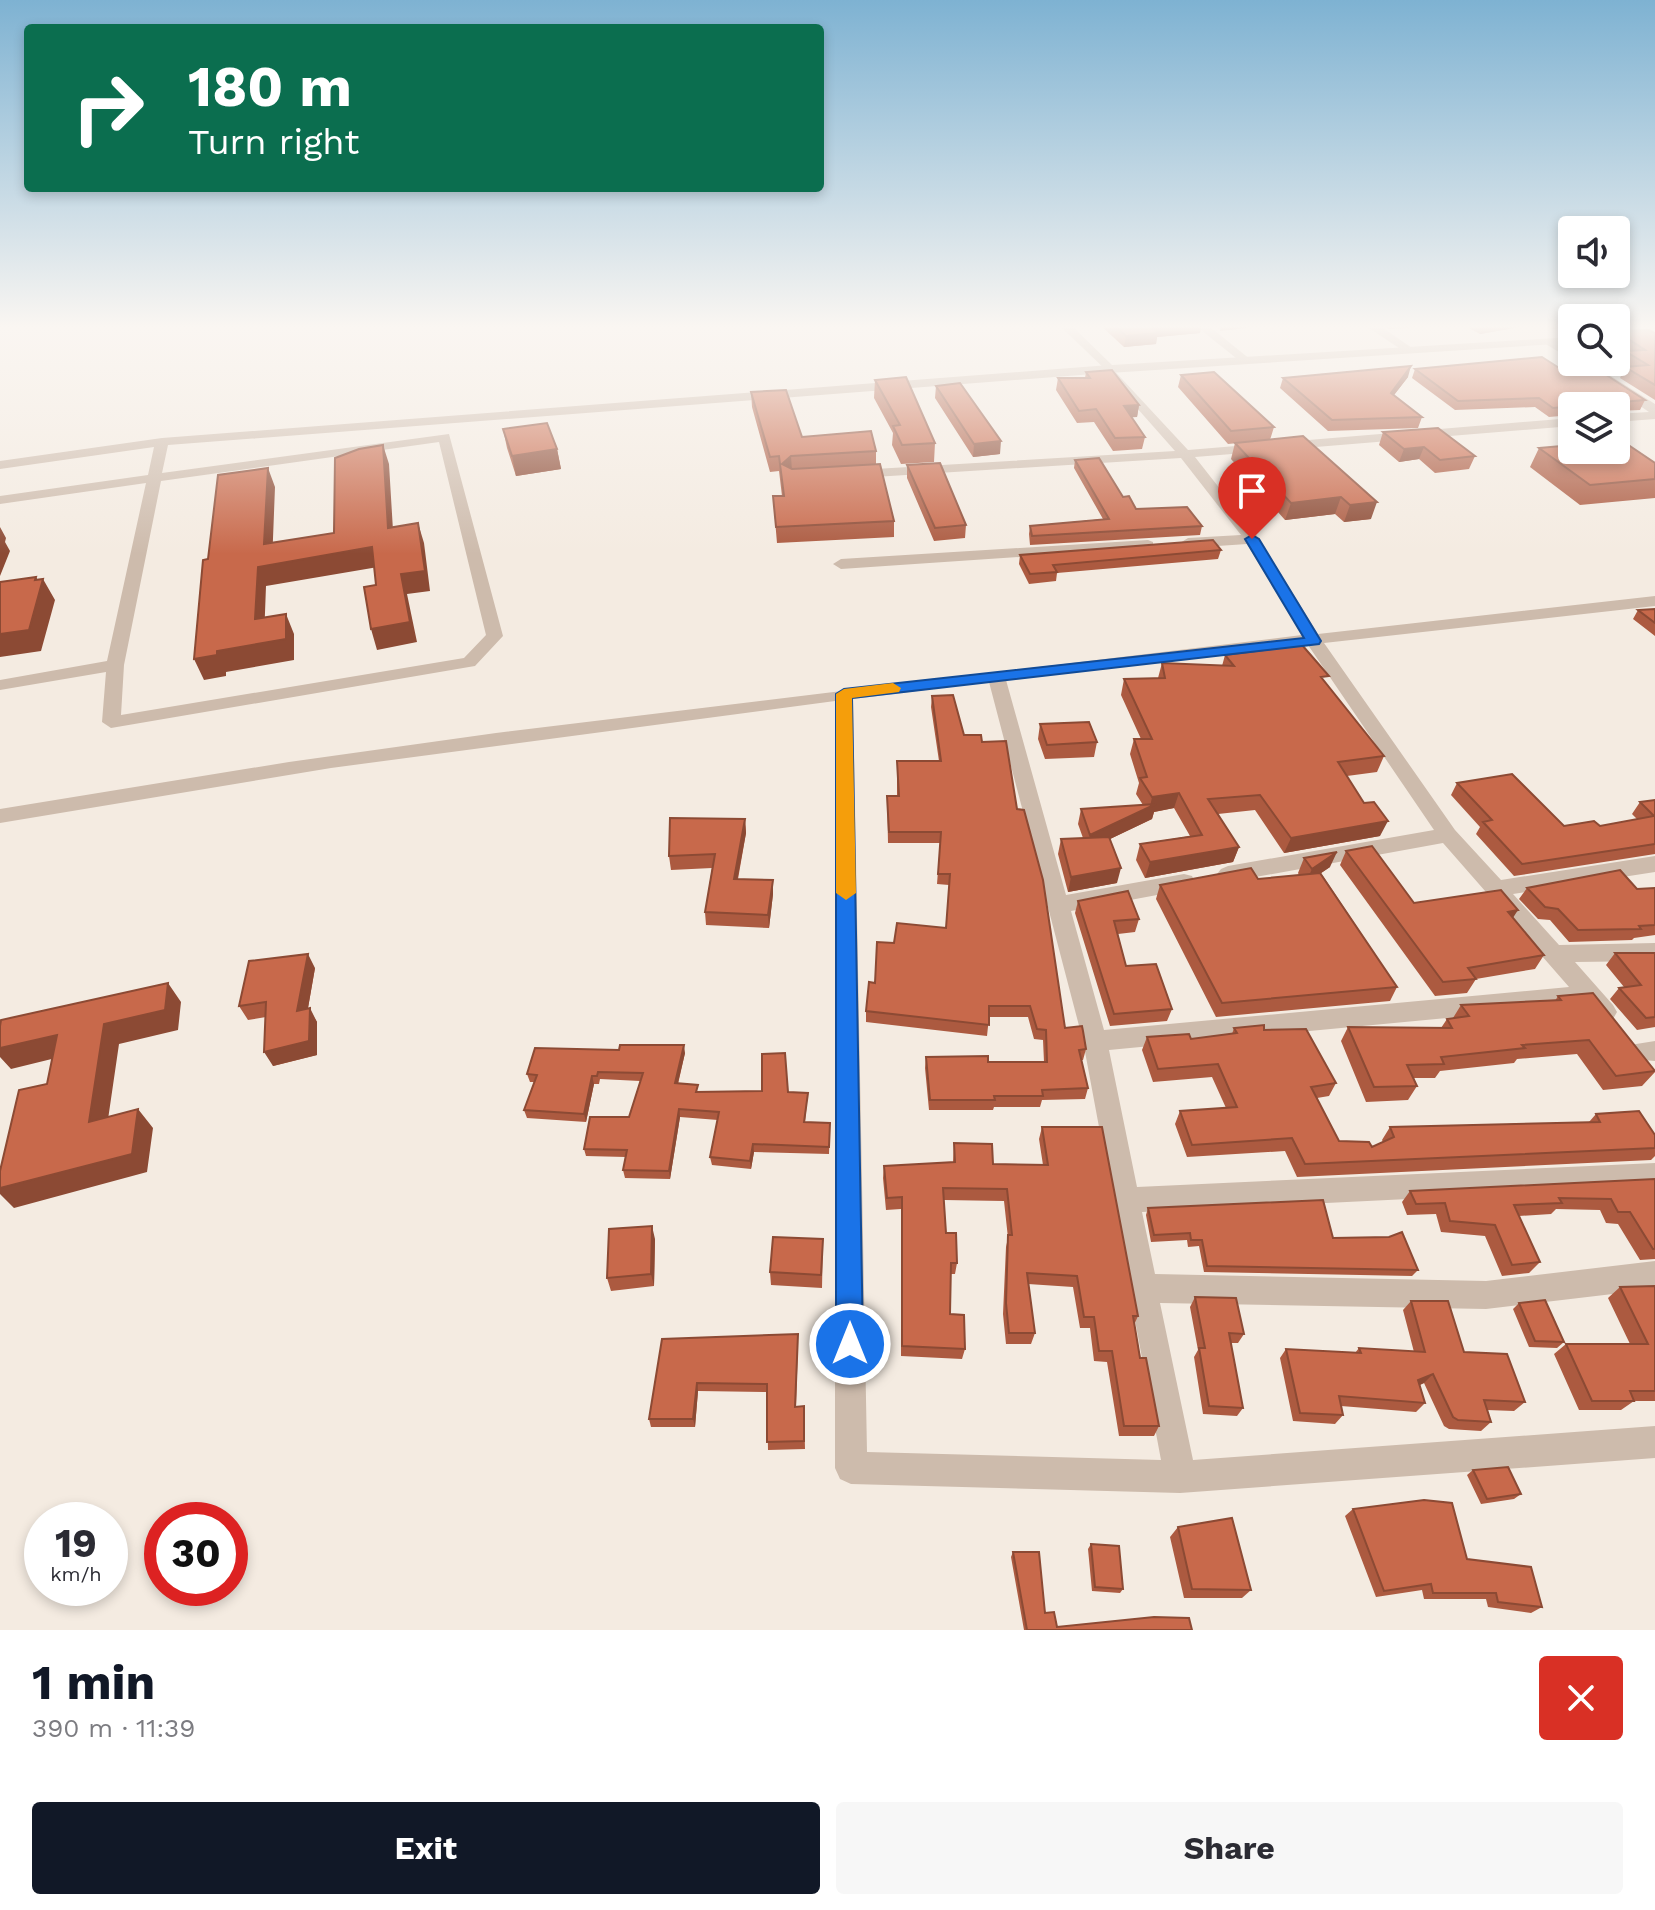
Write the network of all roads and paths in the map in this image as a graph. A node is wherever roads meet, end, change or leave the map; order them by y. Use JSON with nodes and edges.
{"nodes":[{"id":1,"x":680,"y":402,"type":"edge"},
{"id":2,"x":1139,"y":402,"type":"edge"},
{"id":3,"x":1655,"y":412,"type":"edge"},
{"id":4,"x":1630,"y":416,"type":"edge"},
{"id":5,"x":1558,"y":423,"type":"edge"},
{"id":6,"x":162,"y":442,"type":"junction"},
{"id":7,"x":1185,"y":454,"type":"junction"},
{"id":8,"x":0,"y":465,"type":"edge"},
{"id":9,"x":839,"y":475,"type":"edge"},
{"id":10,"x":154,"y":478,"type":"junction"},
{"id":11,"x":0,"y":500,"type":"edge"},
{"id":12,"x":1252,"y":539,"type":"junction"},
{"id":13,"x":841,"y":564,"type":"dead end"},
{"id":14,"x":1651,"y":605,"type":"edge"},
{"id":15,"x":1314,"y":641,"type":"junction"},
{"id":16,"x":115,"y":665,"type":"junction"},
{"id":17,"x":996,"y":676,"type":"junction"},
{"id":18,"x":0,"y":685,"type":"edge"},
{"id":19,"x":844,"y":694,"type":"junction"},
{"id":20,"x":0,"y":816,"type":"edge"},
{"id":21,"x":1448,"y":835,"type":"junction"},
{"id":22,"x":1655,"y":864,"type":"edge"},
{"id":23,"x":1496,"y":889,"type":"junction"},
{"id":24,"x":1057,"y":905,"type":"junction"},
{"id":25,"x":1655,"y":952,"type":"edge"},
{"id":26,"x":1556,"y":954,"type":"junction"},
{"id":27,"x":1589,"y":994,"type":"junction"},
{"id":28,"x":1095,"y":1041,"type":"junction"},
{"id":29,"x":1635,"y":1043,"type":"edge"},
{"id":30,"x":1655,"y":1073,"type":"edge"},
{"id":31,"x":1655,"y":1175,"type":"edge"},
{"id":32,"x":1126,"y":1200,"type":"junction"},
{"id":33,"x":1655,"y":1275,"type":"edge"},
{"id":34,"x":1144,"y":1288,"type":"junction"},
{"id":35,"x":1655,"y":1442,"type":"edge"},
{"id":36,"x":1180,"y":1477,"type":"junction"}],
"edges":[{"from":1,"to":6,"type":"street"},
{"from":2,"to":7,"type":"street"},
{"from":3,"to":4,"type":"street"},
{"from":5,"to":7,"type":"street"},
{"from":6,"to":8,"type":"street"},
{"from":6,"to":10,"type":"street"},
{"from":7,"to":9,"type":"street"},
{"from":7,"to":12,"type":"street"},
{"from":10,"to":11,"type":"street"},
{"from":10,"to":16,"type":"street"},
{"from":10,"to":16,"type":"street"},
{"from":12,"to":13,"type":"street"},
{"from":12,"to":15,"type":"street"},
{"from":14,"to":15,"type":"street"},
{"from":15,"to":17,"type":"street"},
{"from":15,"to":21,"type":"street"},
{"from":16,"to":18,"type":"street"},
{"from":17,"to":19,"type":"street"},
{"from":17,"to":24,"type":"street"},
{"from":19,"to":20,"type":"street"},
{"from":19,"to":36,"type":"street"},
{"from":21,"to":23,"type":"street"},
{"from":21,"to":24,"type":"street"},
{"from":22,"to":23,"type":"street"},
{"from":23,"to":26,"type":"street"},
{"from":24,"to":28,"type":"street"},
{"from":25,"to":26,"type":"street"},
{"from":26,"to":27,"type":"street"},
{"from":27,"to":28,"type":"street"},
{"from":27,"to":29,"type":"street"},
{"from":28,"to":32,"type":"street"},
{"from":29,"to":30,"type":"street"},
{"from":31,"to":32,"type":"street"},
{"from":32,"to":34,"type":"street"},
{"from":33,"to":34,"type":"street"},
{"from":34,"to":36,"type":"street"},
{"from":35,"to":36,"type":"street"}]}
